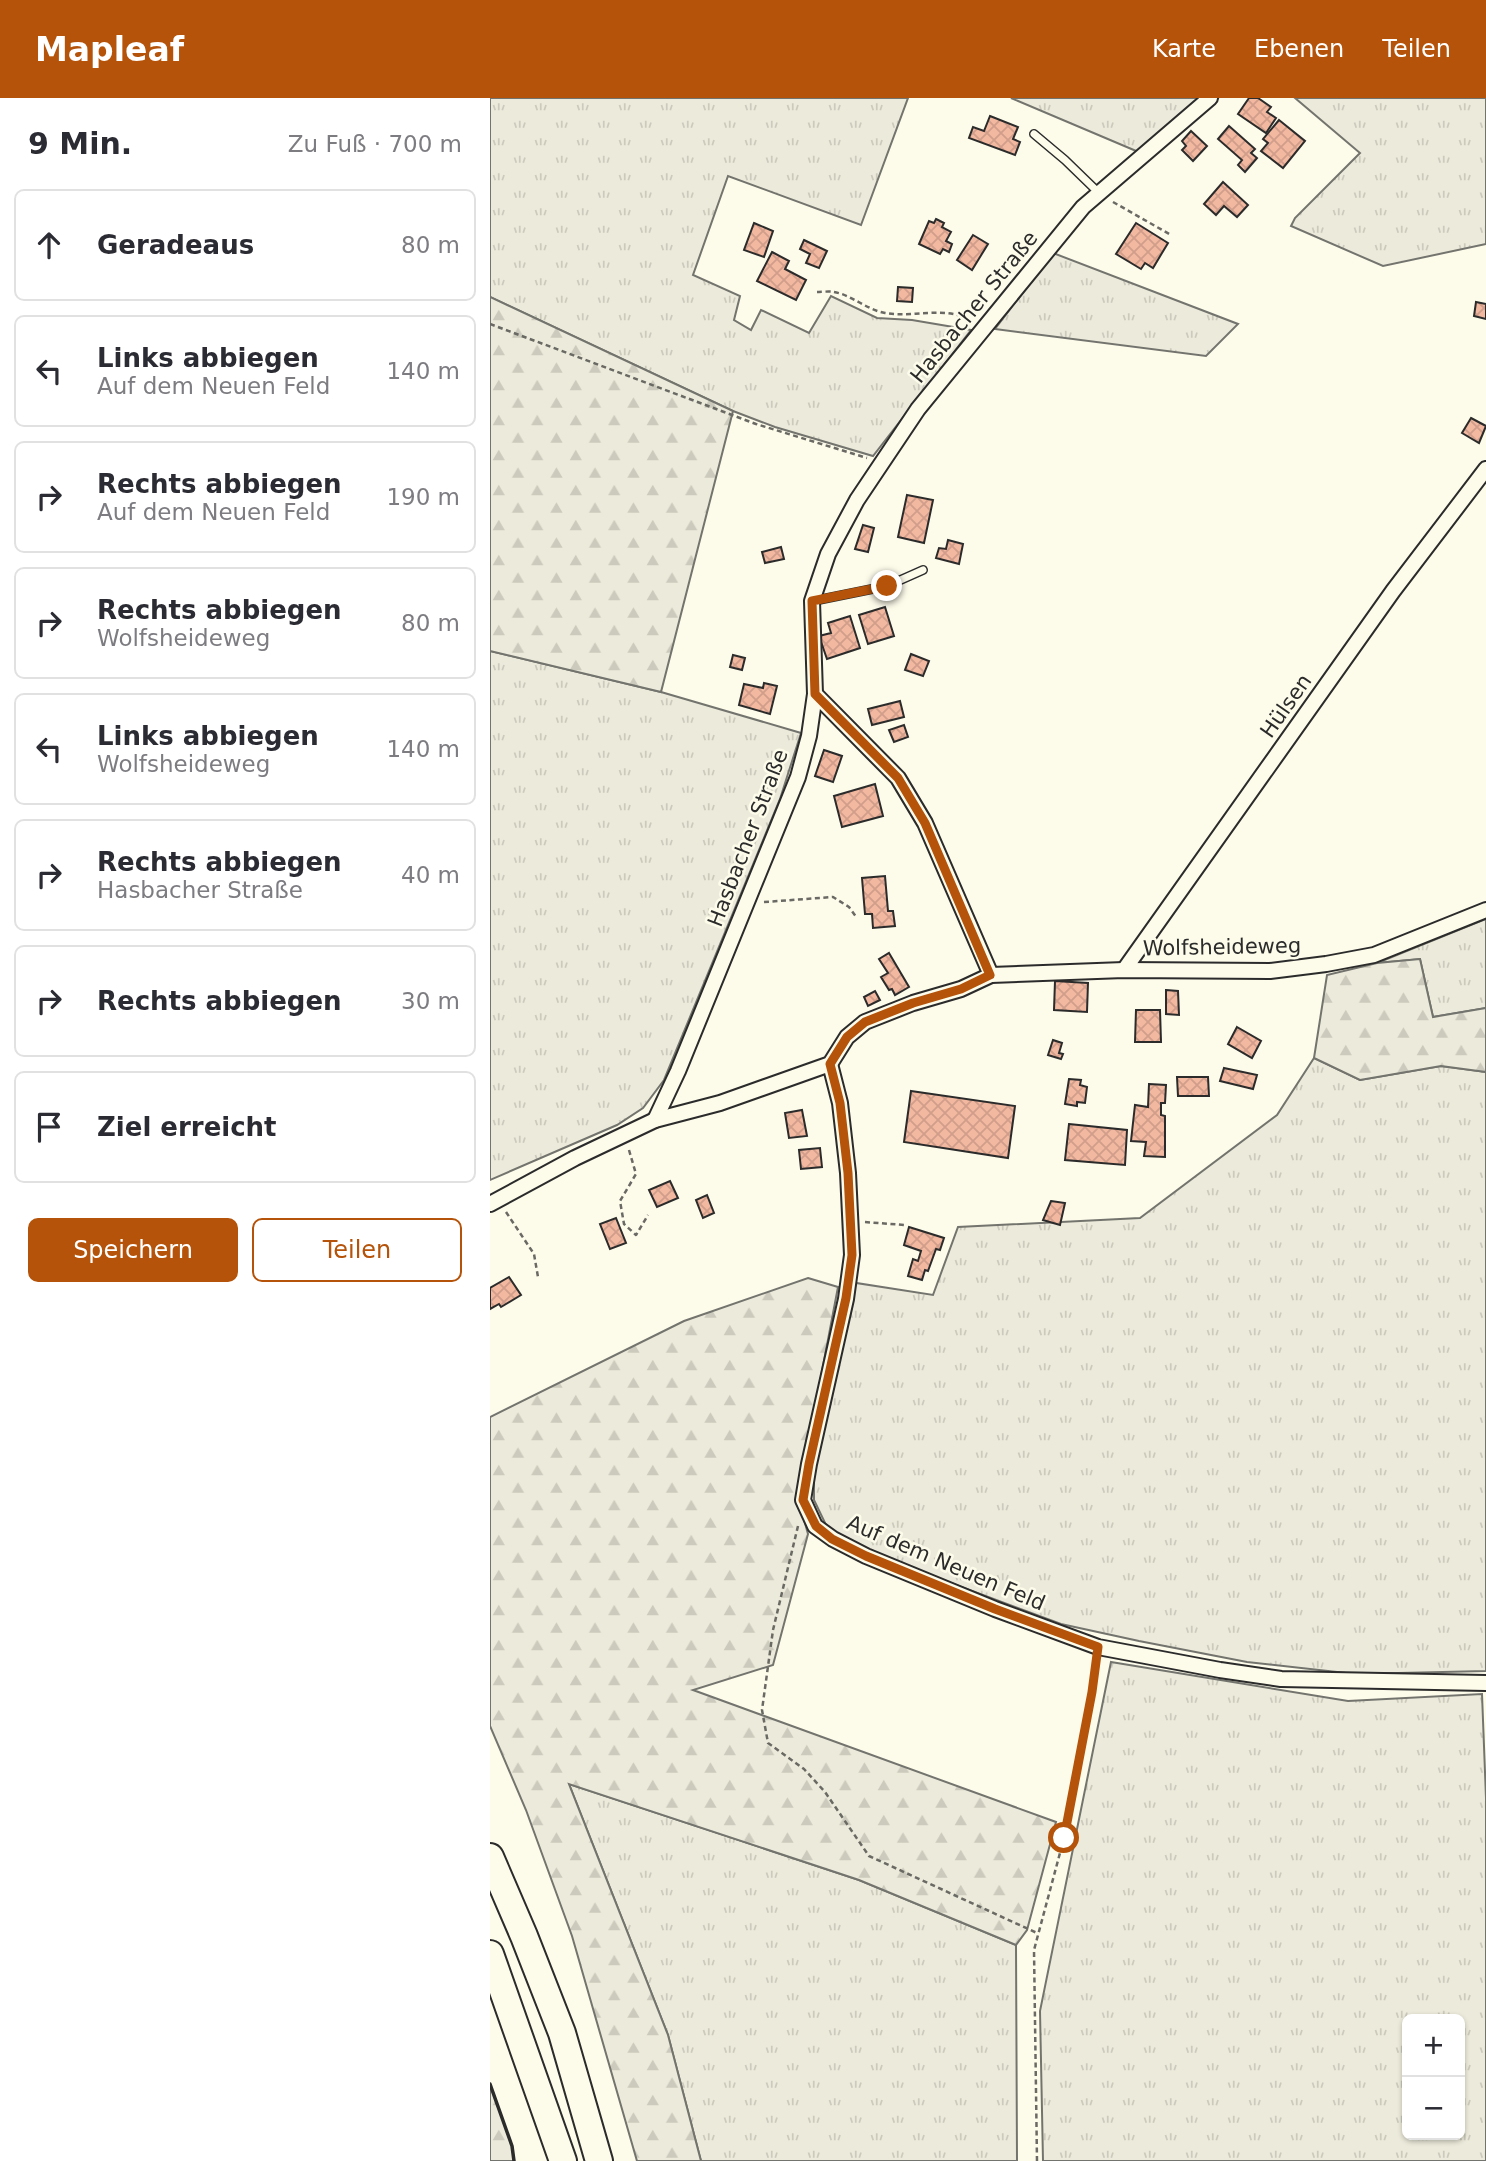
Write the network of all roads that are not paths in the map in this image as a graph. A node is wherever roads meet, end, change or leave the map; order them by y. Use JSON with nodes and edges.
{"nodes":[{"id":1,"x":1210,"y":98,"type":"edge"},
{"id":2,"x":1034,"y":134,"type":"dead end"},
{"id":3,"x":1099,"y":193,"type":"junction"},
{"id":4,"x":1486,"y":469,"type":"edge"},
{"id":5,"x":923,"y":569,"type":"dead end"},
{"id":6,"x":812,"y":601,"type":"junction"},
{"id":7,"x":815,"y":694,"type":"junction"},
{"id":8,"x":1486,"y":910,"type":"edge"},
{"id":9,"x":1124,"y":970,"type":"junction"},
{"id":10,"x":990,"y":975,"type":"junction"},
{"id":11,"x":830,"y":1064,"type":"junction"},
{"id":12,"x":655,"y":1120,"type":"junction"},
{"id":13,"x":493,"y":1202,"type":"edge"},
{"id":14,"x":1486,"y":1683,"type":"edge"},
{"id":15,"x":490,"y":1857,"type":"edge"},
{"id":16,"x":490,"y":1954,"type":"edge"},
{"id":17,"x":563,"y":2161,"type":"edge"},
{"id":18,"x":599,"y":2161,"type":"edge"}],
"edges":[{"from":1,"to":3,"type":"street","name":"Hasbacher Straße"},
{"from":2,"to":3,"type":"lane"},
{"from":3,"to":6,"type":"street","name":"Hasbacher Straße"},
{"from":4,"to":9,"type":"street","name":"Hülsen"},
{"from":5,"to":6,"type":"lane"},
{"from":6,"to":7,"type":"street","name":"Hasbacher Straße"},
{"from":7,"to":10,"type":"street"},
{"from":7,"to":12,"type":"street","name":"Hasbacher Straße"},
{"from":8,"to":9,"type":"street","name":"Wolfsheideweg"},
{"from":9,"to":10,"type":"street","name":"Wolfsheideweg"},
{"from":10,"to":11,"type":"street","name":"Wolfsheideweg"},
{"from":11,"to":12,"type":"street"},
{"from":11,"to":14,"type":"street","name":"Auf dem Neuen Feld"},
{"from":12,"to":13,"type":"street"},
{"from":15,"to":18,"type":"highway"},
{"from":16,"to":17,"type":"highway"}]}
